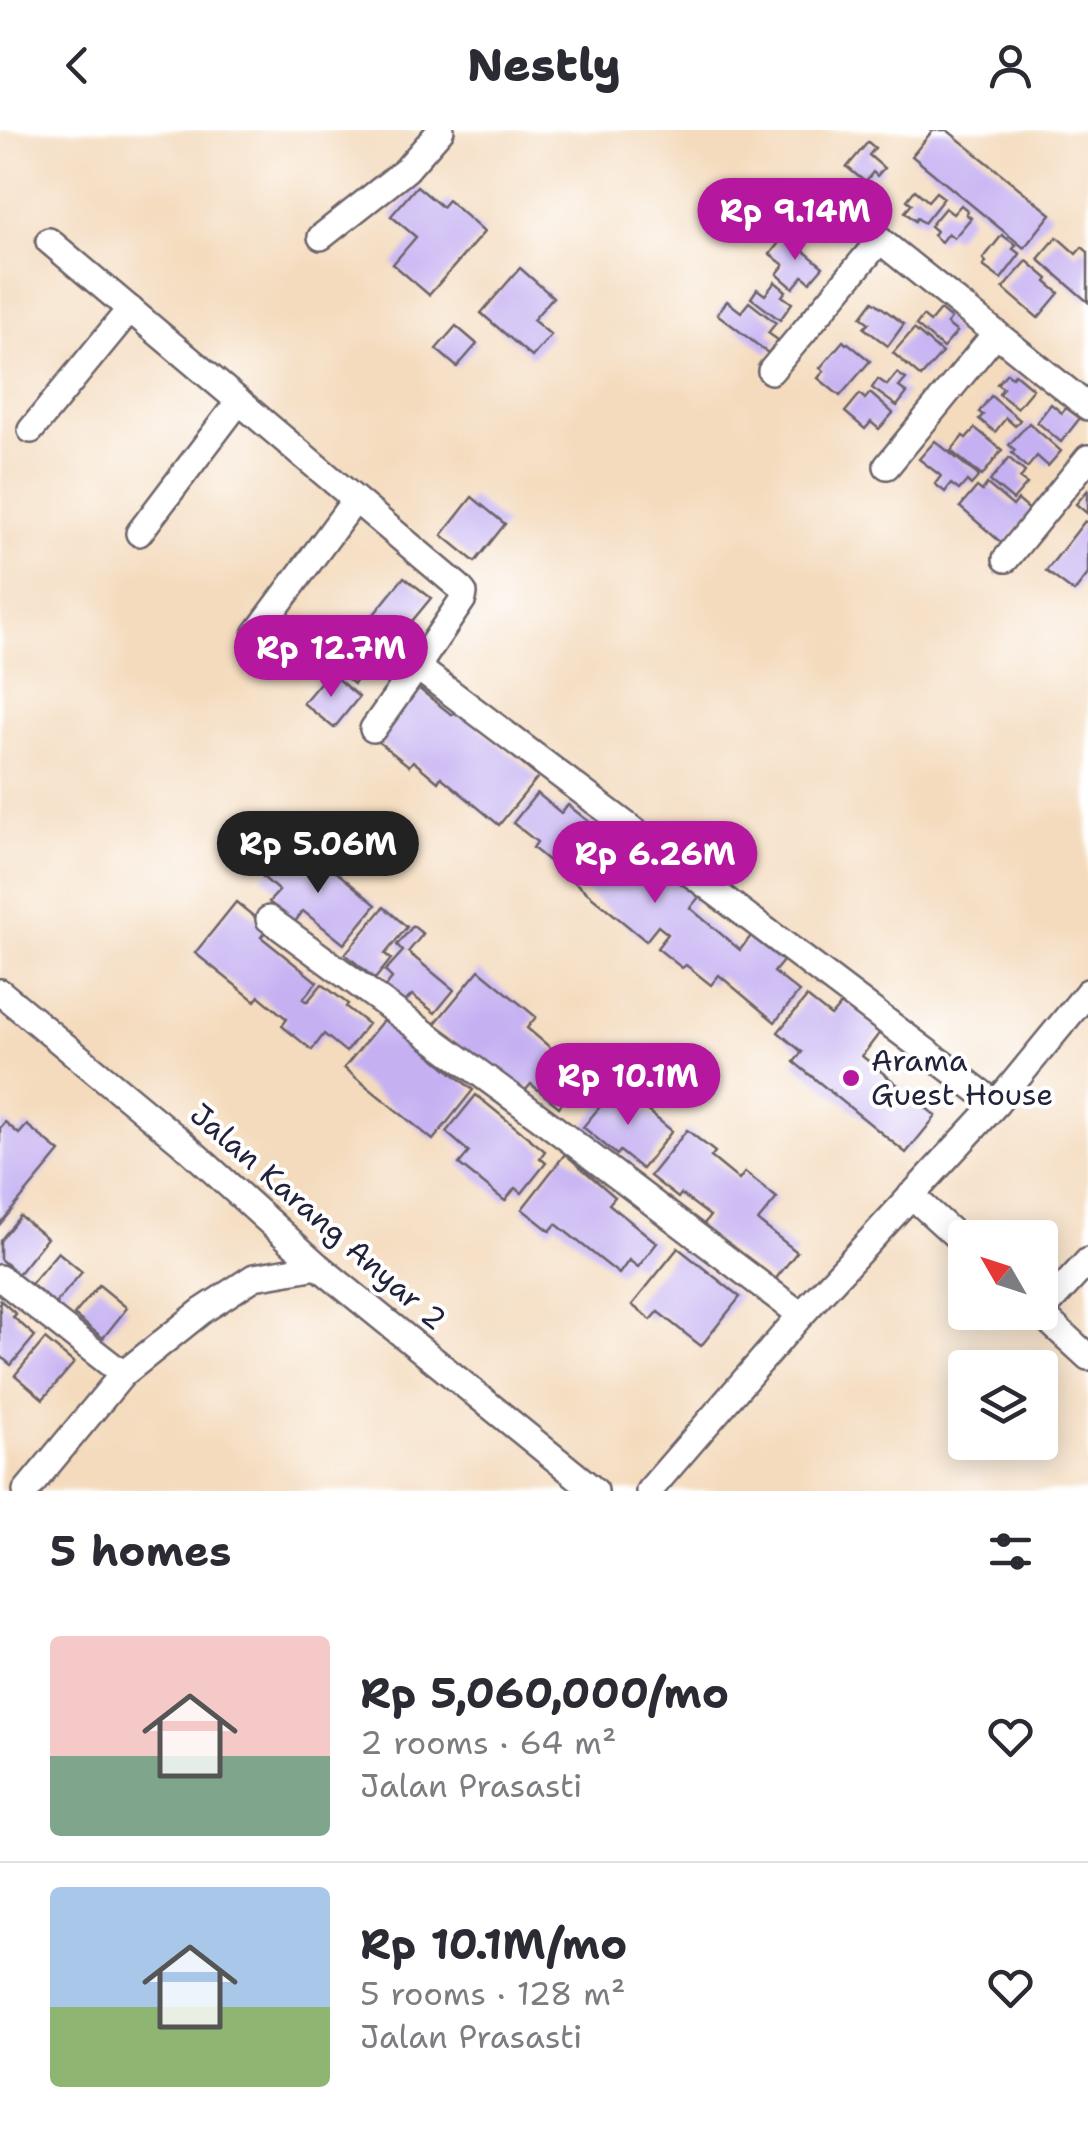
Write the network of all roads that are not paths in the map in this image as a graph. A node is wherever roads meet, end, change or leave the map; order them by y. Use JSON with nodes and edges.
{"nodes":[{"id":1,"x":441,"y":130,"type":"edge"},
{"id":2,"x":827,"y":198,"type":"dead end"},
{"id":3,"x":321,"y":237,"type":"dead end"},
{"id":4,"x":880,"y":240,"type":"junction"},
{"id":5,"x":49,"y":242,"type":"dead end"},
{"id":6,"x":130,"y":310,"type":"junction"},
{"id":7,"x":996,"y":334,"type":"junction"},
{"id":8,"x":771,"y":371,"type":"dead end"},
{"id":9,"x":239,"y":401,"type":"junction"},
{"id":10,"x":1088,"y":407,"type":"edge"},
{"id":11,"x":31,"y":430,"type":"dead end"},
{"id":12,"x":1088,"y":458,"type":"edge"},
{"id":13,"x":887,"y":466,"type":"dead end"},
{"id":14,"x":355,"y":500,"type":"junction"},
{"id":15,"x":139,"y":533,"type":"dead end"},
{"id":16,"x":1006,"y":558,"type":"dead end"},
{"id":17,"x":256,"y":634,"type":"dead end"},
{"id":18,"x":417,"y":667,"type":"junction"},
{"id":19,"x":373,"y":728,"type":"dead end"},
{"id":20,"x":269,"y":919,"type":"dead end"},
{"id":21,"x":0,"y":992,"type":"edge"},
{"id":22,"x":1088,"y":992,"type":"edge"},
{"id":23,"x":996,"y":1104,"type":"junction"},
{"id":24,"x":911,"y":1195,"type":"junction"},
{"id":25,"x":948,"y":1229,"type":"edge"},
{"id":26,"x":1088,"y":1261,"type":"edge"},
{"id":27,"x":318,"y":1266,"type":"junction"},
{"id":28,"x":0,"y":1278,"type":"edge"},
{"id":29,"x":1058,"y":1294,"type":"edge"},
{"id":30,"x":800,"y":1315,"type":"junction"},
{"id":31,"x":1058,"y":1330,"type":"edge"},
{"id":32,"x":1088,"y":1357,"type":"edge"},
{"id":33,"x":124,"y":1374,"type":"junction"},
{"id":34,"x":582,"y":1487,"type":"edge"},
{"id":35,"x":26,"y":1491,"type":"edge"},
{"id":36,"x":649,"y":1491,"type":"edge"}],
"edges":[{"from":1,"to":3,"type":"street"},
{"from":2,"to":4,"type":"street"},
{"from":4,"to":7,"type":"street"},
{"from":4,"to":8,"type":"street"},
{"from":5,"to":6,"type":"street"},
{"from":6,"to":9,"type":"street"},
{"from":6,"to":11,"type":"street"},
{"from":7,"to":10,"type":"street"},
{"from":7,"to":13,"type":"street"},
{"from":9,"to":14,"type":"street"},
{"from":9,"to":15,"type":"street"},
{"from":12,"to":16,"type":"street"},
{"from":14,"to":17,"type":"street"},
{"from":14,"to":18,"type":"street"},
{"from":18,"to":19,"type":"street"},
{"from":18,"to":23,"type":"street"},
{"from":20,"to":30,"type":"street"},
{"from":21,"to":27,"type":"street","name":"Jalan Karang Anyar 2"},
{"from":22,"to":23,"type":"street"},
{"from":23,"to":24,"type":"street"},
{"from":24,"to":25,"type":"street"},
{"from":24,"to":30,"type":"street"},
{"from":26,"to":29,"type":"street"},
{"from":27,"to":33,"type":"street"},
{"from":27,"to":34,"type":"street","name":"Jalan Karang Anyar 2"},
{"from":28,"to":33,"type":"street"},
{"from":30,"to":36,"type":"street"},
{"from":31,"to":32,"type":"street"},
{"from":33,"to":35,"type":"street"}]}
